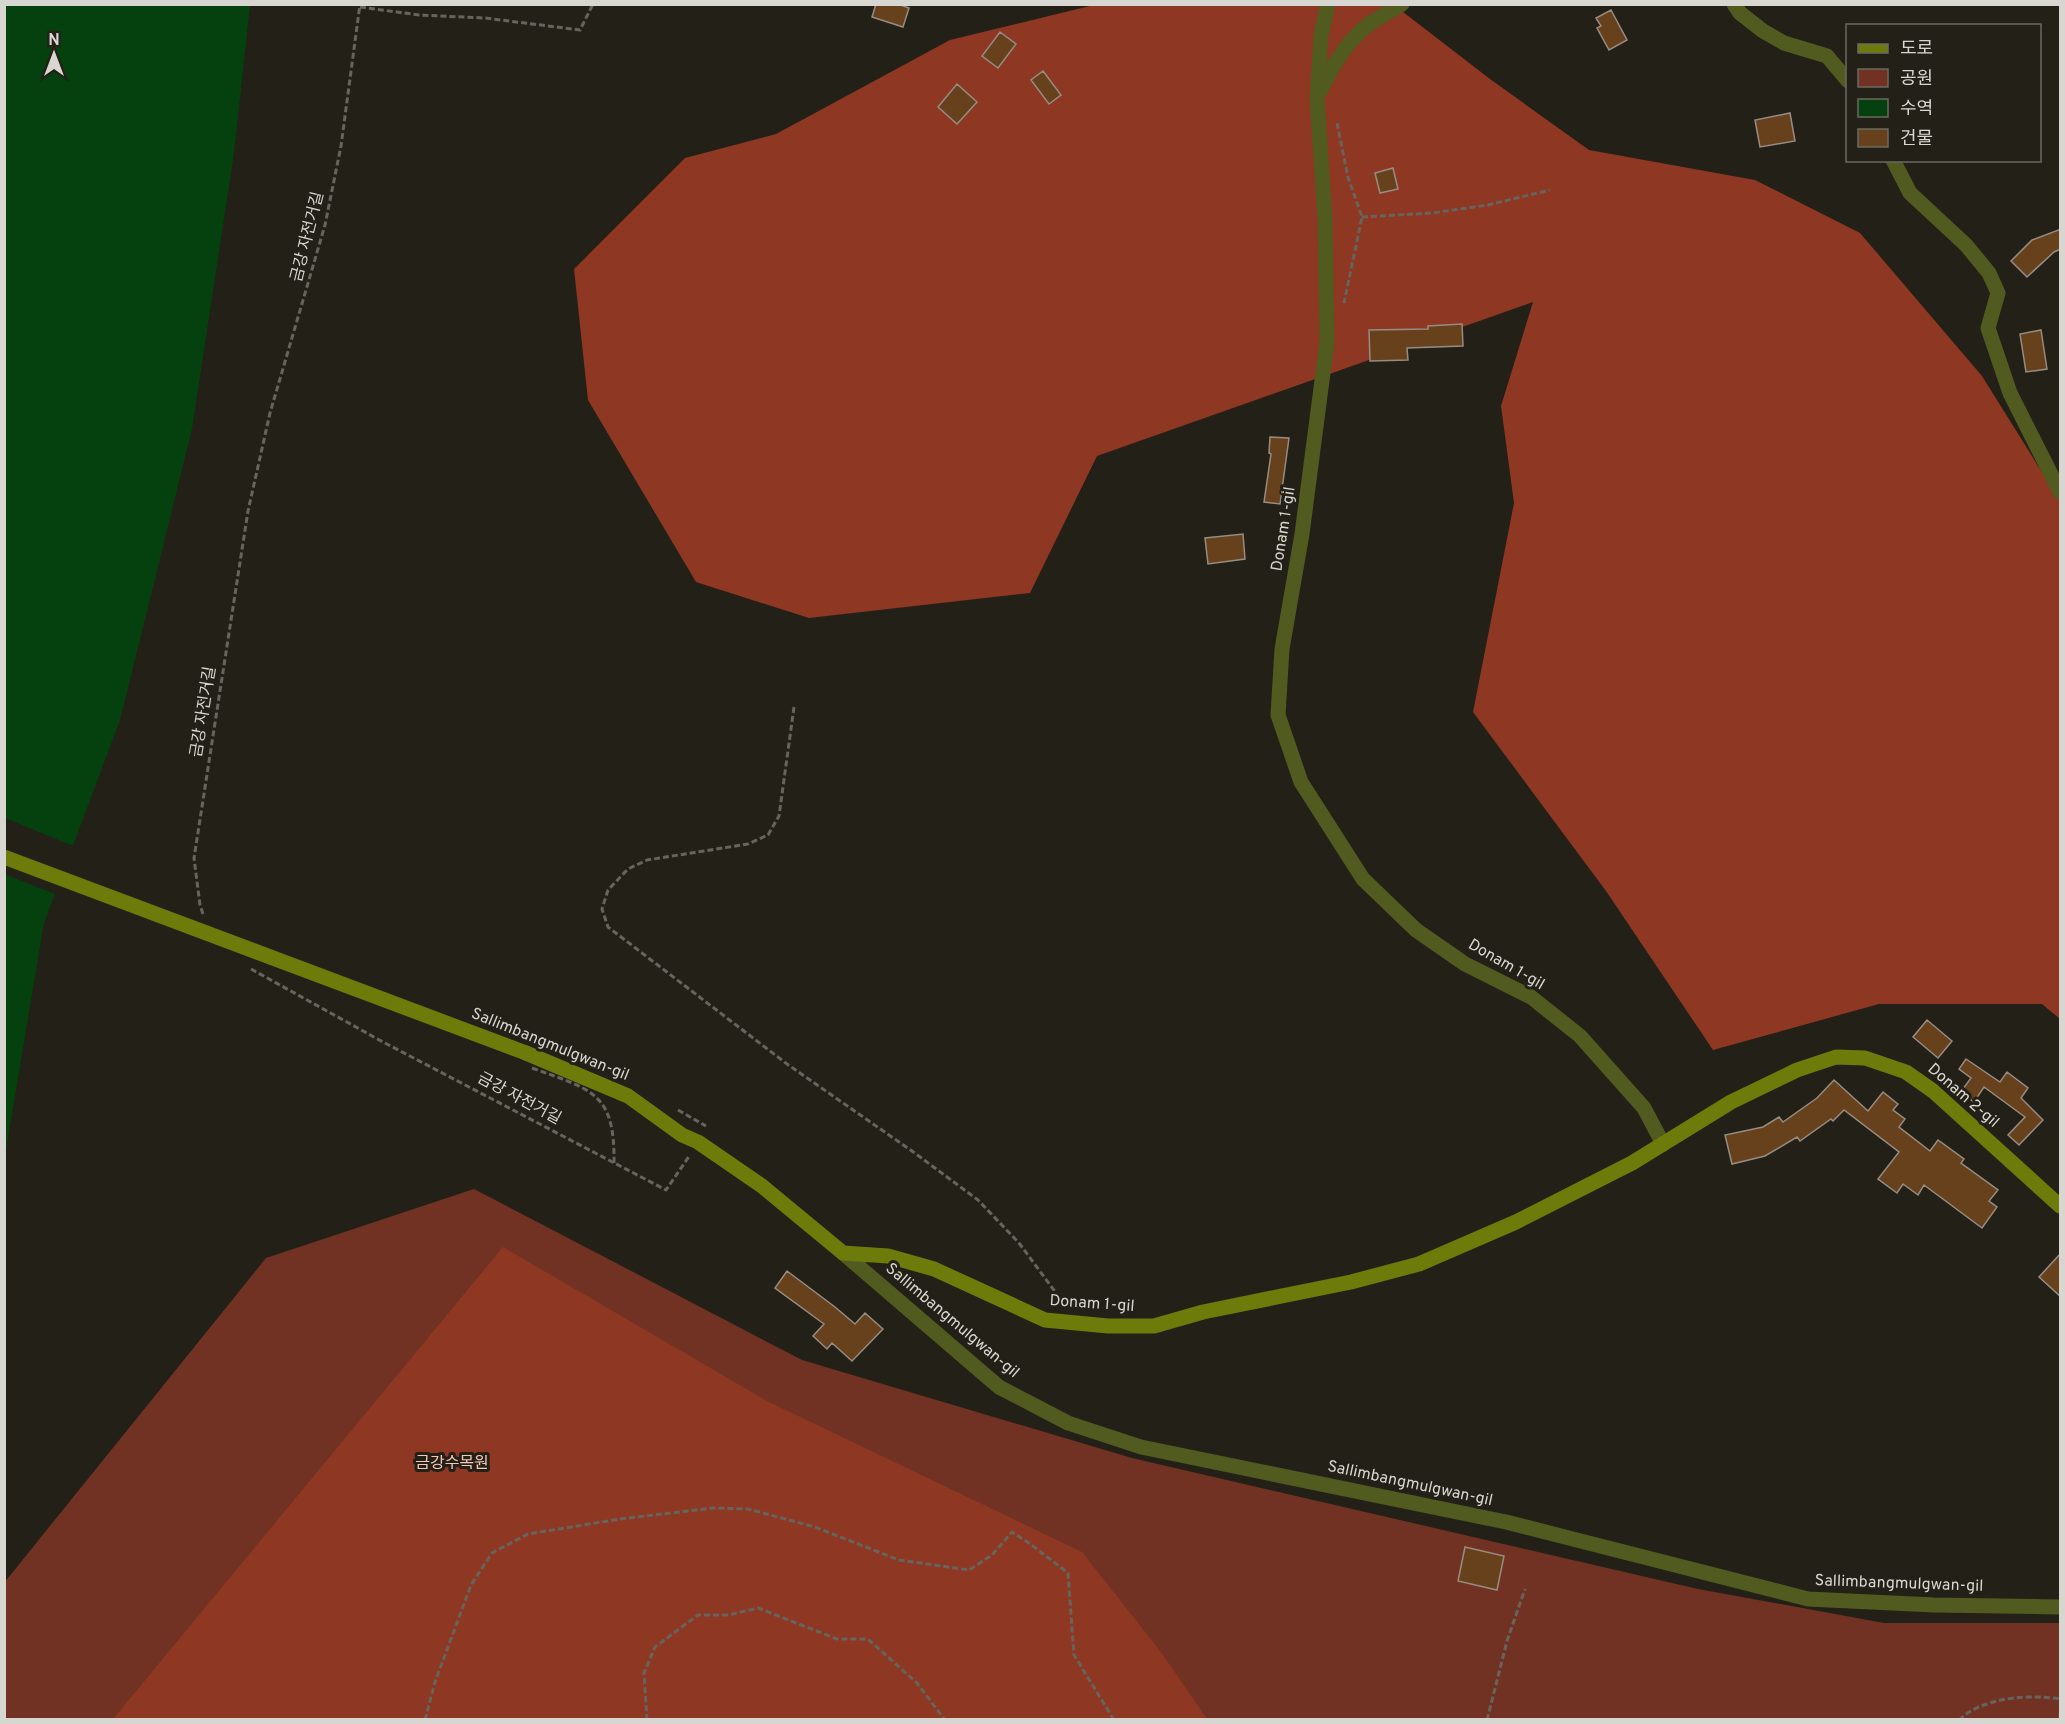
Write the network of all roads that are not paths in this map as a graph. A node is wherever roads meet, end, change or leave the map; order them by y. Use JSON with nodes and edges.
{"nodes":[{"id":1,"x":1328,"y":4,"type":"edge"},
{"id":2,"x":1402,"y":4,"type":"edge"},
{"id":3,"x":1734,"y":4,"type":"edge"},
{"id":4,"x":1846,"y":79,"type":"edge"},
{"id":5,"x":1317,"y":99,"type":"junction"},
{"id":6,"x":1894,"y":162,"type":"edge"},
{"id":7,"x":2061,"y":492,"type":"edge"},
{"id":8,"x":4,"y":857,"type":"edge"},
{"id":9,"x":1663,"y":1144,"type":"junction"},
{"id":10,"x":2061,"y":1206,"type":"edge"},
{"id":11,"x":843,"y":1253,"type":"junction"},
{"id":12,"x":2061,"y":1607,"type":"edge"}],
"edges":[{"from":1,"to":5,"type":"street","name":"Donam 1-gil"},
{"from":2,"to":5,"type":"street"},
{"from":3,"to":4,"type":"street"},
{"from":5,"to":9,"type":"street","name":"Donam 1-gil"},
{"from":6,"to":7,"type":"street"},
{"from":8,"to":11,"type":"main road","name":"Sallimbangmulgwan-gil","bridge":true},
{"from":9,"to":10,"type":"main road","name":"Donam 2-gil"},
{"from":9,"to":11,"type":"main road","name":"Donam 1-gil"},
{"from":11,"to":12,"type":"street","name":"Sallimbangmulgwan-gil"}]}
